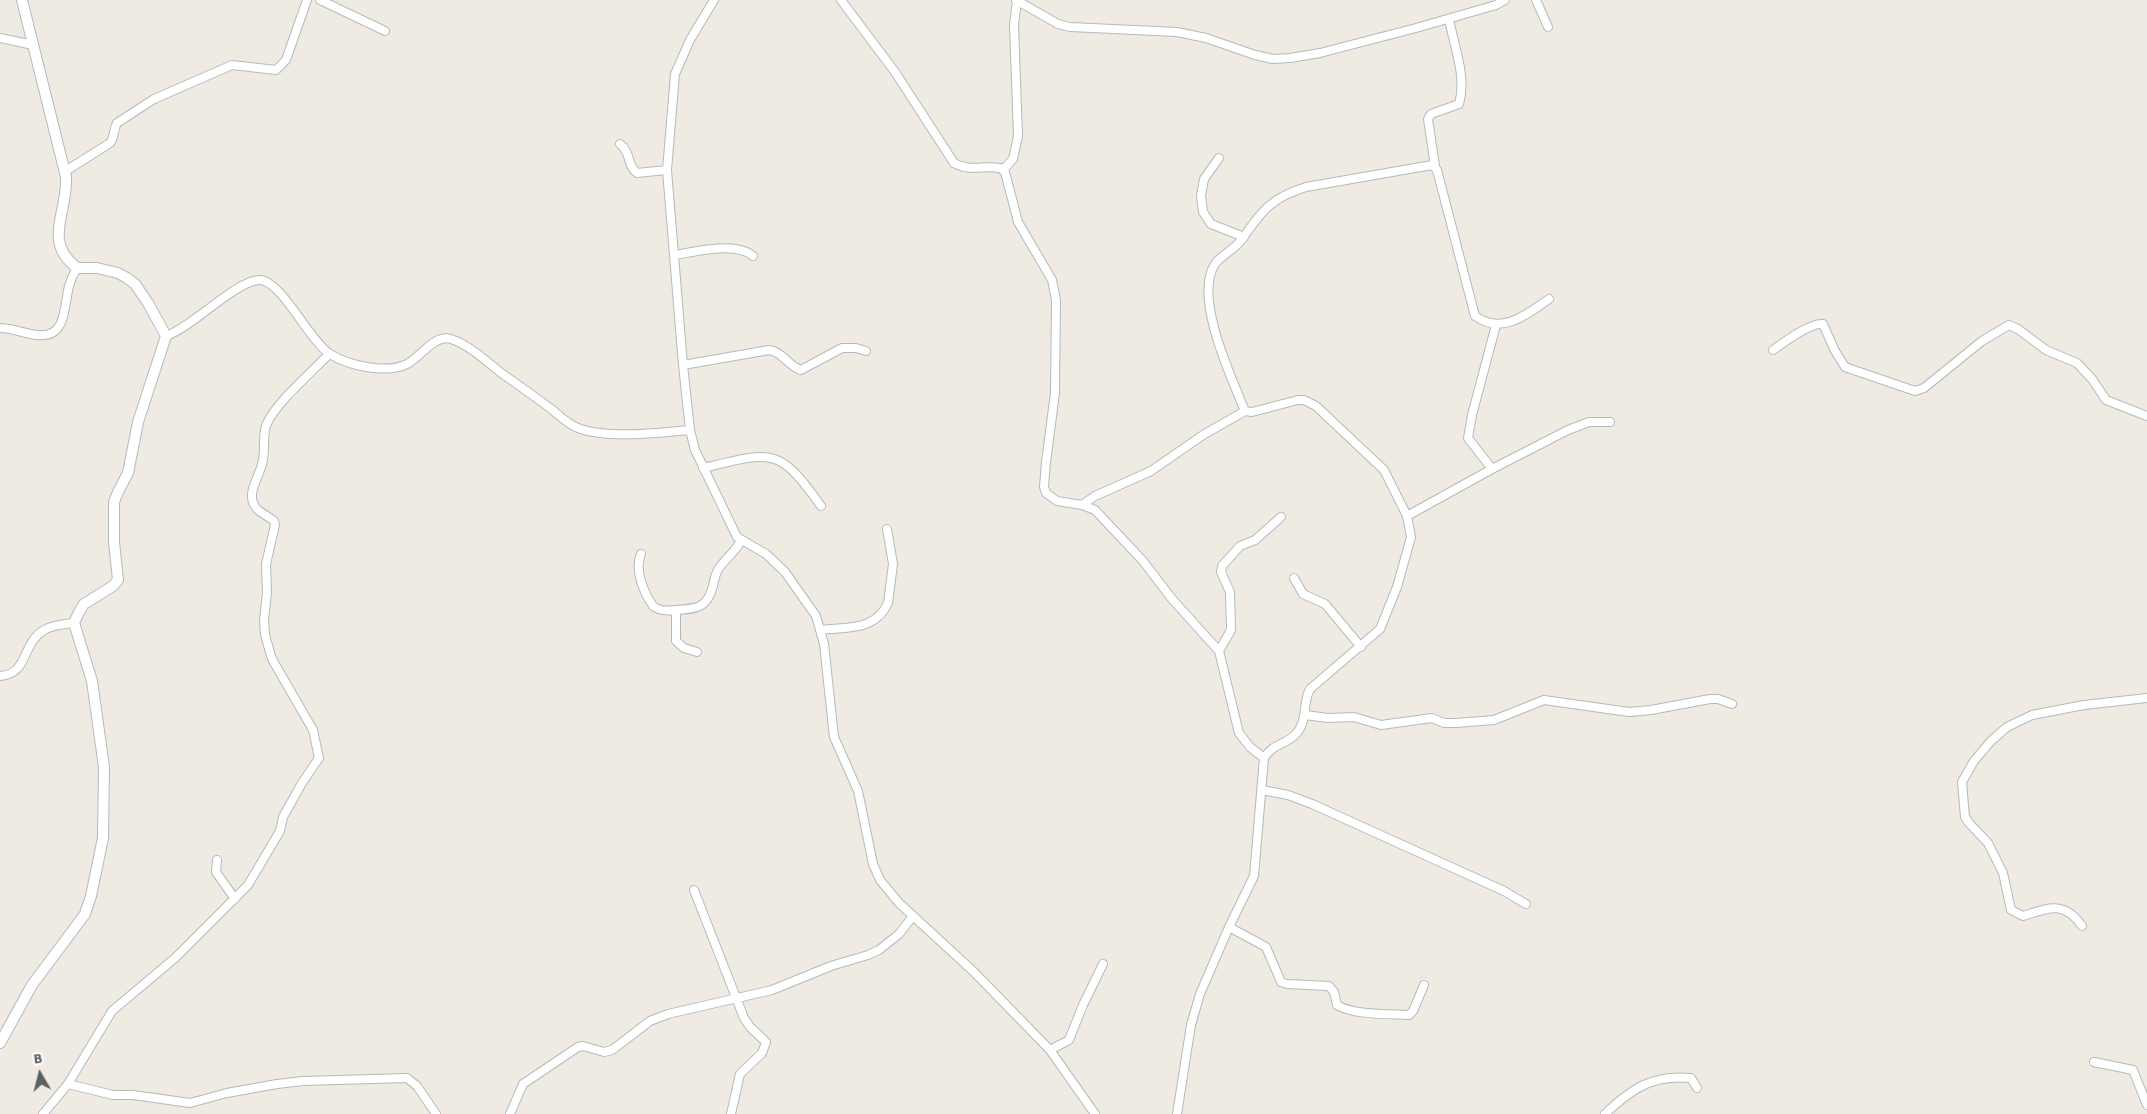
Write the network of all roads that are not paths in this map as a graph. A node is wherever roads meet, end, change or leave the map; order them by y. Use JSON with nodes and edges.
{"nodes":[{"id":1,"x":22,"y":0,"type":"edge"},
{"id":2,"x":307,"y":0,"type":"edge"},
{"id":3,"x":320,"y":0,"type":"edge"},
{"id":4,"x":714,"y":0,"type":"edge"},
{"id":5,"x":841,"y":0,"type":"edge"},
{"id":6,"x":1505,"y":0,"type":"edge"},
{"id":7,"x":1536,"y":0,"type":"edge"},
{"id":8,"x":1016,"y":1,"type":"edge"},
{"id":9,"x":1449,"y":19,"type":"junction"},
{"id":10,"x":1548,"y":27,"type":"dead end"},
{"id":11,"x":385,"y":31,"type":"dead end"},
{"id":12,"x":0,"y":38,"type":"edge"},
{"id":13,"x":33,"y":44,"type":"junction"},
{"id":14,"x":620,"y":144,"type":"dead end"},
{"id":15,"x":1219,"y":158,"type":"dead end"},
{"id":16,"x":1435,"y":166,"type":"junction"},
{"id":17,"x":667,"y":170,"type":"junction"},
{"id":18,"x":1003,"y":170,"type":"junction"},
{"id":19,"x":64,"y":172,"type":"junction"},
{"id":20,"x":1244,"y":237,"type":"junction"},
{"id":21,"x":674,"y":255,"type":"junction"},
{"id":22,"x":753,"y":256,"type":"dead end"},
{"id":23,"x":77,"y":268,"type":"junction"},
{"id":24,"x":1549,"y":299,"type":"dead end"},
{"id":25,"x":1496,"y":325,"type":"junction"},
{"id":26,"x":0,"y":328,"type":"edge"},
{"id":27,"x":166,"y":336,"type":"junction"},
{"id":28,"x":1773,"y":350,"type":"dead end"},
{"id":29,"x":866,"y":351,"type":"dead end"},
{"id":30,"x":330,"y":354,"type":"junction"},
{"id":31,"x":683,"y":365,"type":"junction"},
{"id":32,"x":1245,"y":411,"type":"junction"},
{"id":33,"x":2147,"y":416,"type":"edge"},
{"id":34,"x":1610,"y":422,"type":"dead end"},
{"id":35,"x":690,"y":430,"type":"junction"},
{"id":36,"x":703,"y":468,"type":"junction"},
{"id":37,"x":1492,"y":469,"type":"junction"},
{"id":38,"x":1082,"y":505,"type":"junction"},
{"id":39,"x":821,"y":506,"type":"dead end"},
{"id":40,"x":1407,"y":516,"type":"junction"},
{"id":41,"x":1281,"y":517,"type":"dead end"},
{"id":42,"x":887,"y":529,"type":"dead end"},
{"id":43,"x":740,"y":541,"type":"junction"},
{"id":44,"x":641,"y":554,"type":"dead end"},
{"id":45,"x":1294,"y":578,"type":"dead end"},
{"id":46,"x":676,"y":610,"type":"junction"},
{"id":47,"x":74,"y":623,"type":"junction"},
{"id":48,"x":821,"y":630,"type":"junction"},
{"id":49,"x":1361,"y":647,"type":"junction"},
{"id":50,"x":1219,"y":651,"type":"junction"},
{"id":51,"x":697,"y":652,"type":"dead end"},
{"id":52,"x":0,"y":676,"type":"edge"},
{"id":53,"x":2147,"y":698,"type":"edge"},
{"id":54,"x":1732,"y":704,"type":"dead end"},
{"id":55,"x":1305,"y":715,"type":"junction"},
{"id":56,"x":1264,"y":758,"type":"junction"},
{"id":57,"x":1262,"y":790,"type":"junction"},
{"id":58,"x":217,"y":860,"type":"dead end"},
{"id":59,"x":694,"y":890,"type":"dead end"},
{"id":60,"x":235,"y":899,"type":"junction"},
{"id":61,"x":1526,"y":904,"type":"dead end"},
{"id":62,"x":913,"y":916,"type":"junction"},
{"id":63,"x":2082,"y":926,"type":"dead end"},
{"id":64,"x":1228,"y":927,"type":"junction"},
{"id":65,"x":1103,"y":964,"type":"dead end"},
{"id":66,"x":1424,"y":985,"type":"dead end"},
{"id":67,"x":736,"y":998,"type":"junction"},
{"id":68,"x":0,"y":1044,"type":"edge"},
{"id":69,"x":1050,"y":1050,"type":"junction"},
{"id":70,"x":2094,"y":1062,"type":"dead end"},
{"id":71,"x":68,"y":1084,"type":"junction"},
{"id":72,"x":1697,"y":1088,"type":"dead end"},
{"id":73,"x":2147,"y":1105,"type":"edge"},
{"id":74,"x":43,"y":1114,"type":"edge"},
{"id":75,"x":436,"y":1114,"type":"edge"},
{"id":76,"x":510,"y":1114,"type":"edge"},
{"id":77,"x":731,"y":1114,"type":"edge"},
{"id":78,"x":1095,"y":1114,"type":"edge"},
{"id":79,"x":1177,"y":1114,"type":"edge"},
{"id":80,"x":1605,"y":1114,"type":"edge"}],
"edges":[{"from":1,"to":13,"type":"street"},
{"from":2,"to":19,"type":"street"},
{"from":3,"to":11,"type":"street"},
{"from":4,"to":17,"type":"street"},
{"from":5,"to":18,"type":"street"},
{"from":6,"to":9,"type":"street"},
{"from":7,"to":10,"type":"street"},
{"from":8,"to":9,"type":"street"},
{"from":8,"to":18,"type":"street"},
{"from":9,"to":16,"type":"street"},
{"from":12,"to":13,"type":"street"},
{"from":13,"to":19,"type":"street"},
{"from":14,"to":17,"type":"street"},
{"from":15,"to":20,"type":"street"},
{"from":16,"to":20,"type":"street"},
{"from":16,"to":25,"type":"street"},
{"from":17,"to":21,"type":"street"},
{"from":18,"to":38,"type":"street"},
{"from":19,"to":23,"type":"street"},
{"from":20,"to":32,"type":"street"},
{"from":21,"to":22,"type":"street"},
{"from":21,"to":31,"type":"street"},
{"from":23,"to":26,"type":"street"},
{"from":23,"to":27,"type":"street"},
{"from":24,"to":25,"type":"street"},
{"from":25,"to":37,"type":"street"},
{"from":27,"to":30,"type":"street"},
{"from":27,"to":47,"type":"street"},
{"from":28,"to":33,"type":"street"},
{"from":29,"to":31,"type":"street"},
{"from":30,"to":35,"type":"street"},
{"from":30,"to":60,"type":"street"},
{"from":31,"to":35,"type":"street"},
{"from":32,"to":38,"type":"street"},
{"from":32,"to":40,"type":"street"},
{"from":34,"to":37,"type":"street"},
{"from":35,"to":36,"type":"street"},
{"from":36,"to":39,"type":"street"},
{"from":36,"to":43,"type":"street"},
{"from":37,"to":40,"type":"street"},
{"from":38,"to":50,"type":"street"},
{"from":40,"to":49,"type":"street"},
{"from":41,"to":50,"type":"street"},
{"from":42,"to":48,"type":"street"},
{"from":43,"to":46,"type":"street"},
{"from":43,"to":48,"type":"street"},
{"from":44,"to":46,"type":"street"},
{"from":45,"to":49,"type":"street"},
{"from":46,"to":51,"type":"street"},
{"from":47,"to":52,"type":"street"},
{"from":47,"to":68,"type":"street"},
{"from":48,"to":62,"type":"street"},
{"from":49,"to":55,"type":"street"},
{"from":50,"to":56,"type":"street"},
{"from":53,"to":63,"type":"street"},
{"from":54,"to":55,"type":"street"},
{"from":55,"to":56,"type":"street"},
{"from":56,"to":57,"type":"street"},
{"from":57,"to":61,"type":"street"},
{"from":57,"to":64,"type":"street"},
{"from":58,"to":60,"type":"street"},
{"from":59,"to":67,"type":"street"},
{"from":60,"to":71,"type":"street"},
{"from":62,"to":67,"type":"street"},
{"from":62,"to":69,"type":"street"},
{"from":64,"to":66,"type":"street"},
{"from":64,"to":79,"type":"street"},
{"from":65,"to":69,"type":"street"},
{"from":67,"to":76,"type":"street"},
{"from":67,"to":77,"type":"street"},
{"from":69,"to":78,"type":"street"},
{"from":70,"to":73,"type":"street"},
{"from":71,"to":74,"type":"street"},
{"from":71,"to":75,"type":"street"},
{"from":72,"to":80,"type":"street"}]}
